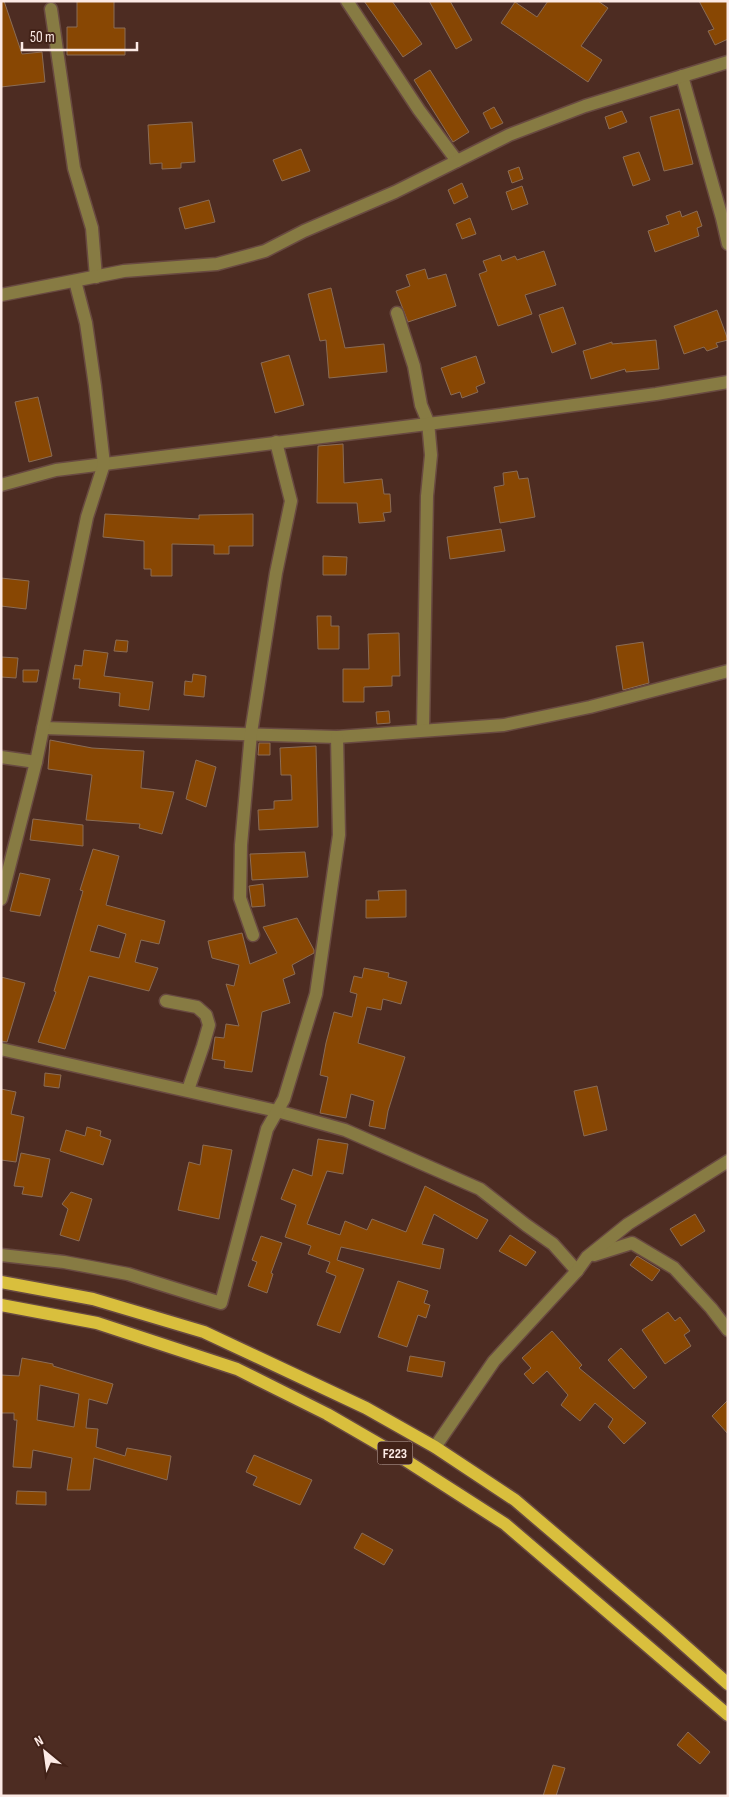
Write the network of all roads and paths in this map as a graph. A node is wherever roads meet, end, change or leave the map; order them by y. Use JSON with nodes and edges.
{"nodes":[{"id":1,"x":347,"y":1,"type":"edge"},
{"id":2,"x":51,"y":10,"type":"dead end"},
{"id":3,"x":728,"y":62,"type":"edge"},
{"id":4,"x":682,"y":76,"type":"junction"},
{"id":5,"x":457,"y":161,"type":"junction"},
{"id":6,"x":728,"y":244,"type":"edge"},
{"id":7,"x":96,"y":277,"type":"junction"},
{"id":8,"x":75,"y":281,"type":"junction"},
{"id":9,"x":1,"y":295,"type":"edge"},
{"id":10,"x":397,"y":312,"type":"dead end"},
{"id":11,"x":728,"y":382,"type":"edge"},
{"id":12,"x":428,"y":422,"type":"junction"},
{"id":13,"x":276,"y":442,"type":"junction"},
{"id":14,"x":104,"y":464,"type":"junction"},
{"id":15,"x":1,"y":485,"type":"edge"},
{"id":16,"x":728,"y":671,"type":"edge"},
{"id":17,"x":43,"y":728,"type":"junction"},
{"id":18,"x":422,"y":730,"type":"junction"},
{"id":19,"x":251,"y":733,"type":"junction"},
{"id":20,"x":338,"y":737,"type":"junction"},
{"id":21,"x":1,"y":756,"type":"edge"},
{"id":22,"x":36,"y":762,"type":"junction"},
{"id":23,"x":1,"y":899,"type":"edge"},
{"id":24,"x":253,"y":935,"type":"dead end"},
{"id":25,"x":166,"y":1001,"type":"dead end"},
{"id":26,"x":1,"y":1048,"type":"edge"},
{"id":27,"x":188,"y":1090,"type":"junction"},
{"id":28,"x":277,"y":1111,"type":"junction"},
{"id":29,"x":728,"y":1161,"type":"edge"},
{"id":30,"x":1,"y":1256,"type":"edge"},
{"id":31,"x":587,"y":1257,"type":"junction"},
{"id":32,"x":577,"y":1271,"type":"junction"},
{"id":33,"x":1,"y":1282,"type":"edge"},
{"id":34,"x":1,"y":1305,"type":"edge"},
{"id":35,"x":728,"y":1330,"type":"edge"},
{"id":36,"x":435,"y":1447,"type":"junction"},
{"id":37,"x":728,"y":1684,"type":"edge"},
{"id":38,"x":728,"y":1715,"type":"edge"}],
"edges":[{"from":1,"to":5,"type":"street"},
{"from":2,"to":7,"type":"street"},
{"from":3,"to":4,"type":"street"},
{"from":4,"to":5,"type":"street"},
{"from":4,"to":6,"type":"street"},
{"from":5,"to":7,"type":"street"},
{"from":7,"to":8,"type":"street"},
{"from":8,"to":9,"type":"street"},
{"from":8,"to":14,"type":"street"},
{"from":10,"to":12,"type":"street"},
{"from":11,"to":12,"type":"street"},
{"from":12,"to":13,"type":"street"},
{"from":12,"to":18,"type":"street"},
{"from":13,"to":14,"type":"street"},
{"from":13,"to":19,"type":"street"},
{"from":14,"to":15,"type":"street"},
{"from":14,"to":17,"type":"street"},
{"from":16,"to":18,"type":"street"},
{"from":17,"to":19,"type":"street"},
{"from":17,"to":22,"type":"street"},
{"from":18,"to":20,"type":"street"},
{"from":19,"to":20,"type":"street"},
{"from":19,"to":24,"type":"street"},
{"from":20,"to":28,"type":"street"},
{"from":21,"to":22,"type":"street"},
{"from":22,"to":23,"type":"street"},
{"from":25,"to":27,"type":"street"},
{"from":26,"to":27,"type":"street"},
{"from":27,"to":28,"type":"street"},
{"from":28,"to":30,"type":"street"},
{"from":28,"to":32,"type":"street"},
{"from":29,"to":31,"type":"street"},
{"from":31,"to":32,"type":"street"},
{"from":31,"to":35,"type":"street"},
{"from":32,"to":36,"type":"street"},
{"from":33,"to":36,"type":"main road","number":"F223"},
{"from":34,"to":38,"type":"main road","number":"F223"},
{"from":36,"to":37,"type":"main road","number":"F223"}]}
